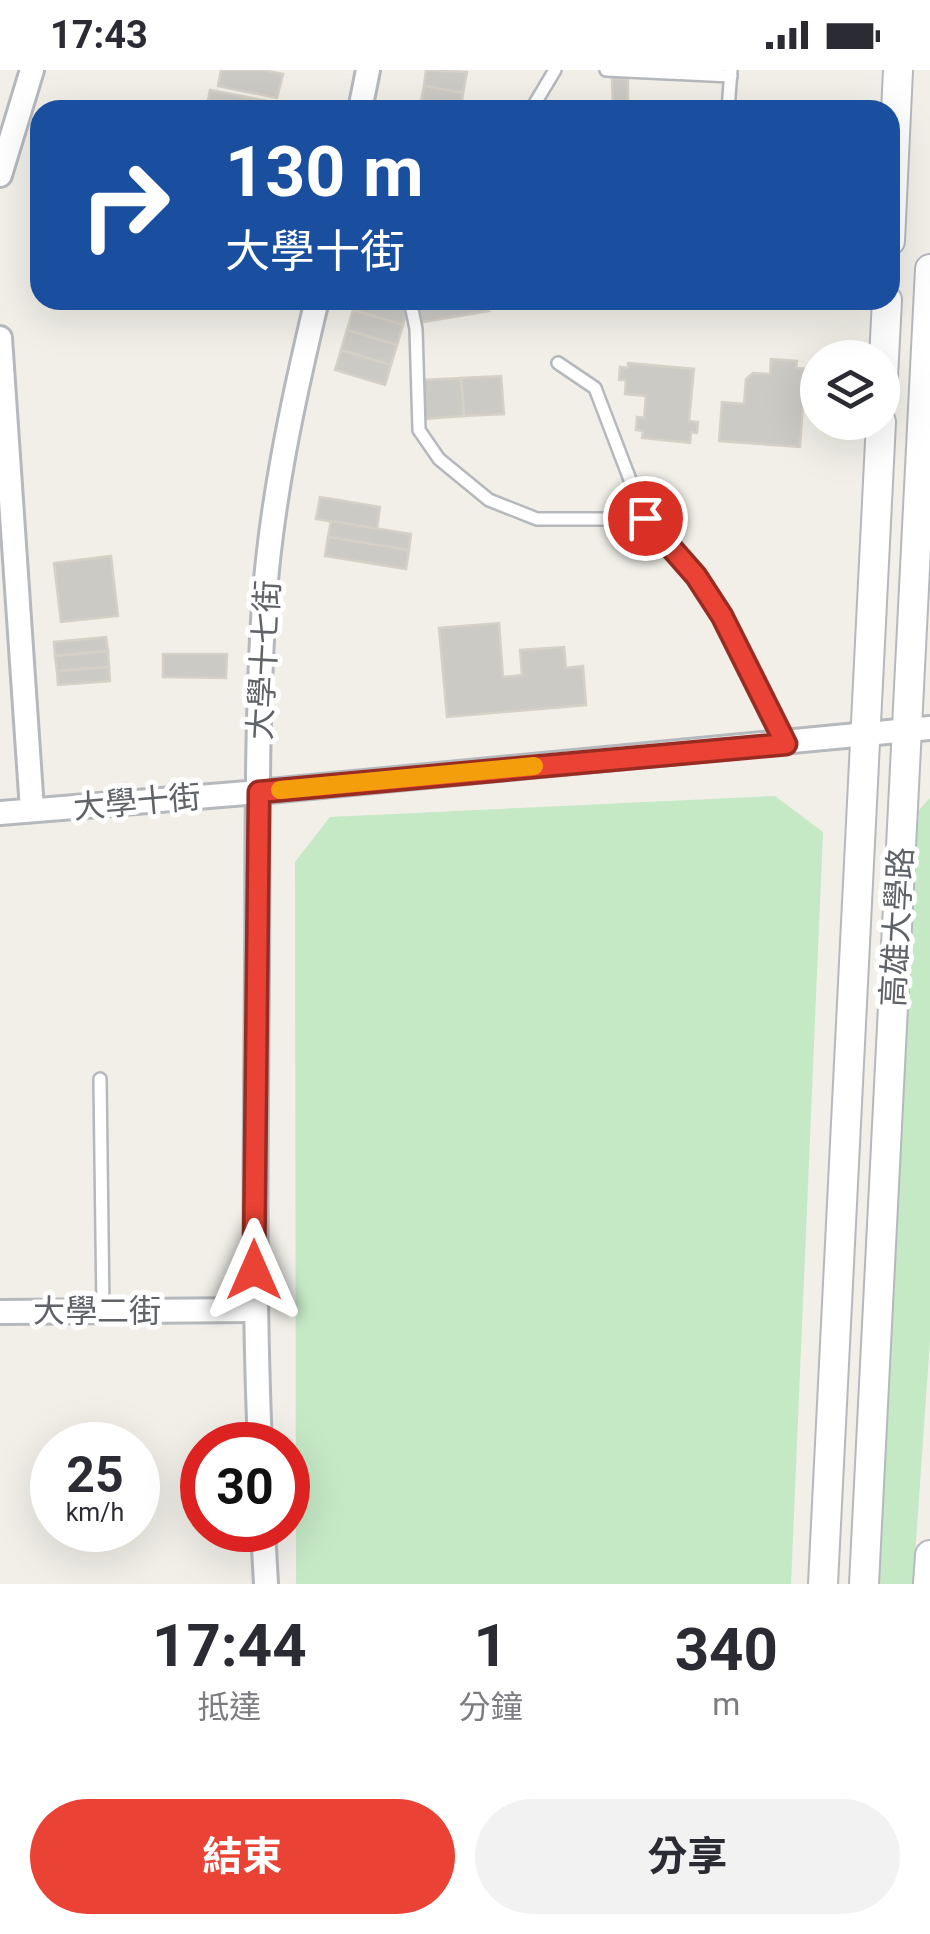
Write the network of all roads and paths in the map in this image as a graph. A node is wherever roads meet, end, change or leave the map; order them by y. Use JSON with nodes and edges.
{"nodes":[{"id":1,"x":32,"y":70,"type":"edge"},
{"id":2,"x":368,"y":70,"type":"edge"},
{"id":3,"x":555,"y":70,"type":"edge"},
{"id":4,"x":606,"y":70,"type":"edge"},
{"id":5,"x":898,"y":70,"type":"edge"},
{"id":6,"x":731,"y":73,"type":"edge"},
{"id":7,"x":362,"y":100,"type":"edge"},
{"id":8,"x":537,"y":100,"type":"edge"},
{"id":9,"x":729,"y":100,"type":"edge"},
{"id":10,"x":897,"y":100,"type":"edge"},
{"id":11,"x":0,"y":175,"type":"edge"},
{"id":12,"x":930,"y":269,"type":"edge"},
{"id":13,"x":315,"y":310,"type":"edge"},
{"id":14,"x":412,"y":310,"type":"edge"},
{"id":15,"x":886,"y":310,"type":"edge"},
{"id":16,"x":0,"y":338,"type":"edge"},
{"id":17,"x":885,"y":340,"type":"edge"},
{"id":18,"x":558,"y":364,"type":"dead end"},
{"id":19,"x":880,"y":440,"type":"edge"},
{"id":20,"x":645,"y":518,"type":"junction"},
{"id":21,"x":918,"y":729,"type":"edge"},
{"id":22,"x":866,"y":736,"type":"junction"},
{"id":23,"x":786,"y":744,"type":"junction"},
{"id":24,"x":259,"y":792,"type":"junction"},
{"id":25,"x":32,"y":810,"type":"junction"},
{"id":26,"x":0,"y":812,"type":"edge"},
{"id":27,"x":100,"y":1079,"type":"dead end"},
{"id":28,"x":254,"y":1310,"type":"junction"},
{"id":29,"x":103,"y":1311,"type":"junction"},
{"id":30,"x":0,"y":1312,"type":"edge"},
{"id":31,"x":259,"y":1422,"type":"edge"},
{"id":32,"x":265,"y":1552,"type":"edge"},
{"id":33,"x":930,"y":1555,"type":"edge"},
{"id":34,"x":266,"y":1584,"type":"edge"},
{"id":35,"x":823,"y":1584,"type":"edge"},
{"id":36,"x":864,"y":1584,"type":"edge"},
{"id":37,"x":928,"y":1584,"type":"edge"}],
"edges":[{"from":1,"to":11,"type":"street"},
{"from":2,"to":7,"type":"street"},
{"from":3,"to":8,"type":"lane"},
{"from":4,"to":6,"type":"lane"},
{"from":5,"to":10,"type":"street"},
{"from":6,"to":9,"type":"lane"},
{"from":12,"to":21,"type":"street","name":"高雄大學路"},
{"from":13,"to":24,"type":"street","name":"大學十七街"},
{"from":14,"to":20,"type":"lane"},
{"from":15,"to":17,"type":"street"},
{"from":16,"to":25,"type":"street"},
{"from":18,"to":20,"type":"lane"},
{"from":19,"to":22,"type":"street","name":"高雄大學路"},
{"from":20,"to":23,"type":"lane"},
{"from":21,"to":22,"type":"street","name":"大學十街"},
{"from":21,"to":36,"type":"street","name":"高雄大學路"},
{"from":22,"to":23,"type":"street","name":"大學十街"},
{"from":22,"to":35,"type":"street","name":"高雄大學路"},
{"from":23,"to":24,"type":"street","name":"大學十街"},
{"from":24,"to":25,"type":"street","name":"大學十街"},
{"from":24,"to":28,"type":"street","name":"大學十七街"},
{"from":25,"to":26,"type":"street","name":"大學十街"},
{"from":27,"to":29,"type":"lane"},
{"from":28,"to":29,"type":"street","name":"大學二街"},
{"from":28,"to":31,"type":"street","name":"大學十七街"},
{"from":29,"to":30,"type":"street","name":"大學二街"},
{"from":32,"to":34,"type":"street"},
{"from":33,"to":37,"type":"street"}]}
